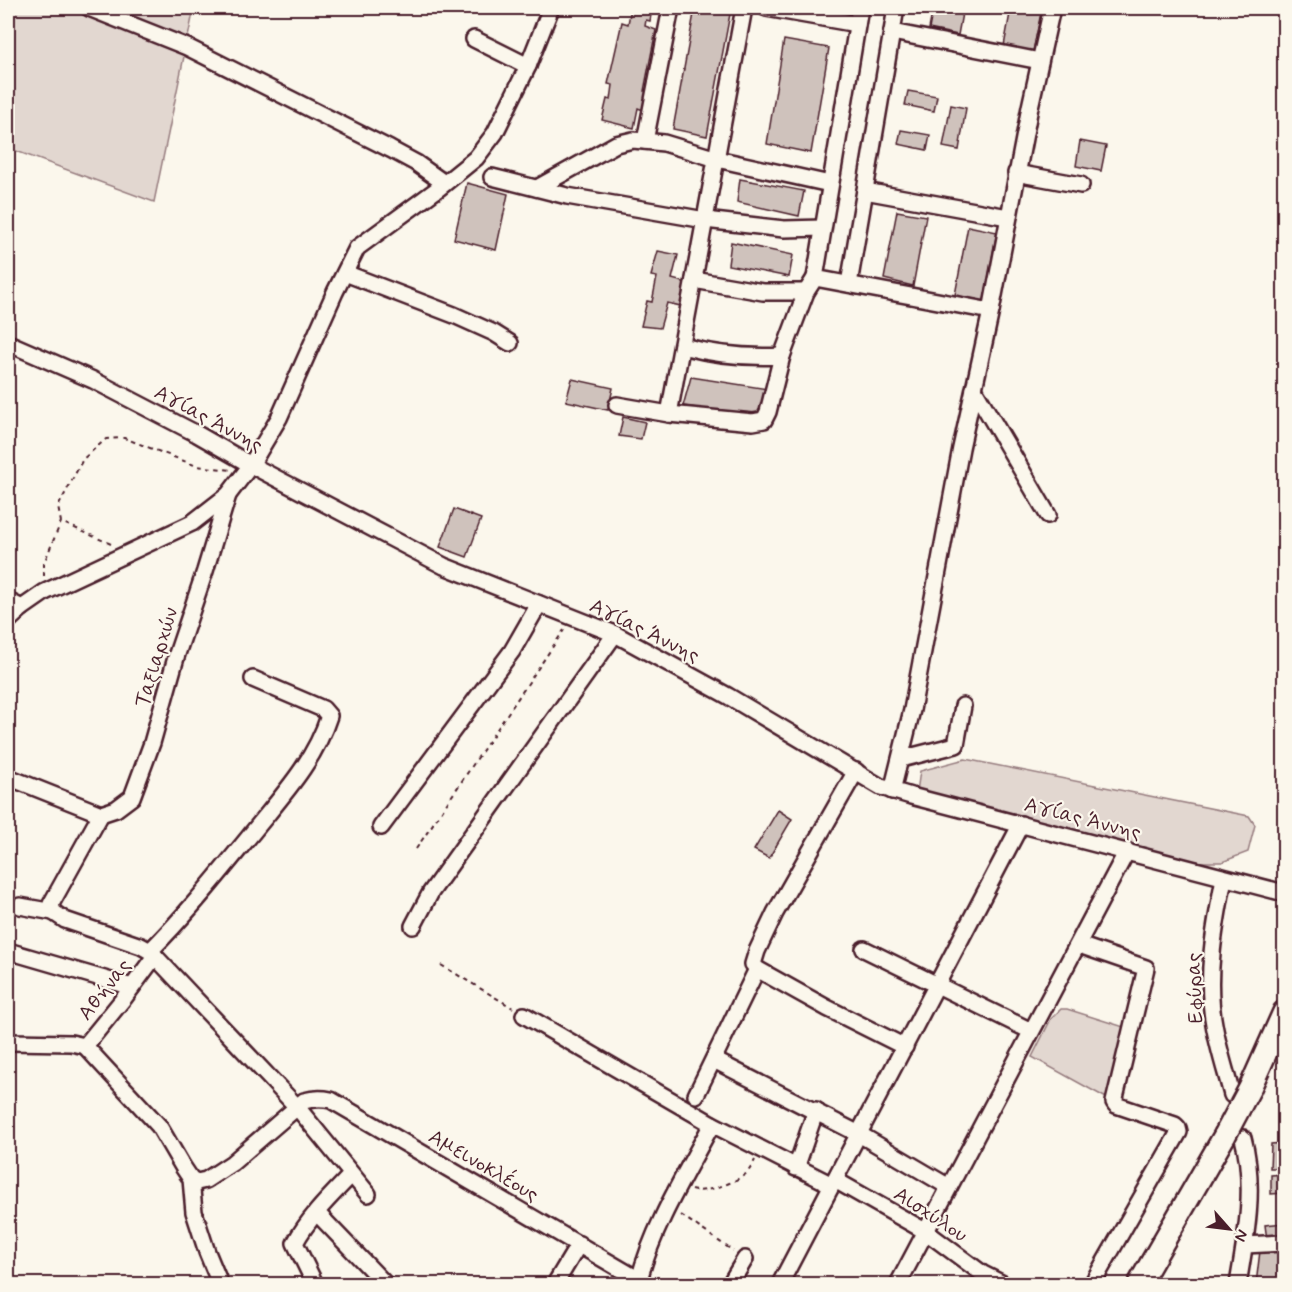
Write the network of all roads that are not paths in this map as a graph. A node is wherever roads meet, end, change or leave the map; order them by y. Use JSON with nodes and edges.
{"nodes":[{"id":1,"x":89,"y":8,"type":"edge"},
{"id":2,"x":551,"y":8,"type":"edge"},
{"id":3,"x":672,"y":8,"type":"edge"},
{"id":4,"x":744,"y":8,"type":"edge"},
{"id":5,"x":766,"y":8,"type":"edge"},
{"id":6,"x":860,"y":8,"type":"edge"},
{"id":7,"x":896,"y":8,"type":"edge"},
{"id":8,"x":1052,"y":8,"type":"edge"},
{"id":9,"x":857,"y":24,"type":"junction"},
{"id":10,"x":892,"y":32,"type":"junction"},
{"id":11,"x":474,"y":39,"type":"dead end"},
{"id":12,"x":1040,"y":61,"type":"junction"},
{"id":13,"x":528,"y":66,"type":"junction"},
{"id":14,"x":645,"y":141,"type":"junction"},
{"id":15,"x":717,"y":159,"type":"junction"},
{"id":16,"x":1017,"y":173,"type":"junction"},
{"id":17,"x":492,"y":177,"type":"dead end"},
{"id":18,"x":444,"y":183,"type":"junction"},
{"id":19,"x":830,"y":184,"type":"junction"},
{"id":20,"x":1081,"y":185,"type":"dead end"},
{"id":21,"x":537,"y":188,"type":"junction"},
{"id":22,"x":865,"y":191,"type":"junction"},
{"id":23,"x":1008,"y":217,"type":"junction"},
{"id":24,"x":705,"y":220,"type":"junction"},
{"id":25,"x":823,"y":228,"type":"junction"},
{"id":26,"x":345,"y":273,"type":"junction"},
{"id":27,"x":815,"y":278,"type":"junction"},
{"id":28,"x":694,"y":280,"type":"junction"},
{"id":29,"x":849,"y":284,"type":"junction"},
{"id":30,"x":806,"y":292,"type":"junction"},
{"id":31,"x":991,"y":311,"type":"junction"},
{"id":32,"x":8,"y":343,"type":"edge"},
{"id":33,"x":510,"y":343,"type":"dead end"},
{"id":34,"x":682,"y":346,"type":"junction"},
{"id":35,"x":782,"y":356,"type":"junction"},
{"id":36,"x":974,"y":389,"type":"junction"},
{"id":37,"x":617,"y":405,"type":"dead end"},
{"id":38,"x":669,"y":414,"type":"junction"},
{"id":39,"x":248,"y":469,"type":"junction"},
{"id":40,"x":228,"y":495,"type":"junction"},
{"id":41,"x":1048,"y":515,"type":"dead end"},
{"id":42,"x":15,"y":604,"type":"edge"},
{"id":43,"x":539,"y":604,"type":"junction"},
{"id":44,"x":8,"y":621,"type":"edge"},
{"id":45,"x":615,"y":634,"type":"junction"},
{"id":46,"x":253,"y":679,"type":"dead end"},
{"id":47,"x":963,"y":706,"type":"dead end"},
{"id":48,"x":901,"y":759,"type":"junction"},
{"id":49,"x":856,"y":771,"type":"junction"},
{"id":50,"x":8,"y":777,"type":"edge"},
{"id":51,"x":892,"y":790,"type":"junction"},
{"id":52,"x":101,"y":813,"type":"junction"},
{"id":53,"x":1021,"y":824,"type":"junction"},
{"id":54,"x":381,"y":827,"type":"dead end"},
{"id":55,"x":1126,"y":851,"type":"junction"},
{"id":56,"x":1224,"y":878,"type":"junction"},
{"id":57,"x":1284,"y":892,"type":"edge"},
{"id":58,"x":20,"y":906,"type":"dead end"},
{"id":59,"x":53,"y":912,"type":"junction"},
{"id":60,"x":412,"y":926,"type":"dead end"},
{"id":61,"x":1079,"y":945,"type":"junction"},
{"id":62,"x":864,"y":949,"type":"dead end"},
{"id":63,"x":8,"y":951,"type":"edge"},
{"id":64,"x":153,"y":954,"type":"junction"},
{"id":65,"x":757,"y":969,"type":"junction"},
{"id":66,"x":937,"y":985,"type":"junction"},
{"id":67,"x":132,"y":987,"type":"junction"},
{"id":68,"x":1284,"y":1012,"type":"edge"},
{"id":69,"x":524,"y":1015,"type":"road end"},
{"id":70,"x":1031,"y":1032,"type":"junction"},
{"id":71,"x":8,"y":1042,"type":"edge"},
{"id":72,"x":86,"y":1046,"type":"junction"},
{"id":73,"x":905,"y":1047,"type":"junction"},
{"id":74,"x":714,"y":1060,"type":"junction"},
{"id":75,"x":1241,"y":1091,"type":"junction"},
{"id":76,"x":696,"y":1095,"type":"dead end"},
{"id":77,"x":297,"y":1107,"type":"junction"},
{"id":78,"x":816,"y":1110,"type":"junction"},
{"id":79,"x":712,"y":1124,"type":"junction"},
{"id":80,"x":859,"y":1134,"type":"junction"},
{"id":81,"x":1234,"y":1137,"type":"junction"},
{"id":82,"x":796,"y":1168,"type":"junction"},
{"id":83,"x":351,"y":1175,"type":"junction"},
{"id":84,"x":191,"y":1179,"type":"junction"},
{"id":85,"x":833,"y":1183,"type":"junction"},
{"id":86,"x":949,"y":1186,"type":"junction"},
{"id":87,"x":368,"y":1194,"type":"dead end"},
{"id":88,"x":317,"y":1213,"type":"junction"},
{"id":89,"x":925,"y":1231,"type":"junction"},
{"id":90,"x":1284,"y":1243,"type":"edge"},
{"id":91,"x":579,"y":1244,"type":"junction"},
{"id":92,"x":1245,"y":1245,"type":"junction"},
{"id":93,"x":745,"y":1259,"type":"road end"},
{"id":94,"x":980,"y":1279,"type":"edge"},
{"id":95,"x":219,"y":1281,"type":"dead end"},
{"id":96,"x":634,"y":1281,"type":"edge"},
{"id":97,"x":315,"y":1284,"type":"edge"},
{"id":98,"x":385,"y":1284,"type":"edge"},
{"id":99,"x":555,"y":1284,"type":"edge"},
{"id":100,"x":730,"y":1284,"type":"edge"},
{"id":101,"x":780,"y":1284,"type":"edge"},
{"id":102,"x":898,"y":1284,"type":"edge"},
{"id":103,"x":1003,"y":1284,"type":"edge"},
{"id":104,"x":1092,"y":1284,"type":"edge"},
{"id":105,"x":1139,"y":1284,"type":"edge"},
{"id":106,"x":1238,"y":1284,"type":"edge"}],
"edges":[{"from":1,"to":18,"type":"street"},
{"from":2,"to":13,"type":"street"},
{"from":3,"to":14,"type":"street"},
{"from":4,"to":15,"type":"street"},
{"from":5,"to":9,"type":"street"},
{"from":6,"to":9,"type":"street"},
{"from":7,"to":10,"type":"street"},
{"from":8,"to":12,"type":"street"},
{"from":9,"to":19,"type":"street"},
{"from":10,"to":12,"type":"street"},
{"from":10,"to":22,"type":"street"},
{"from":11,"to":13,"type":"street"},
{"from":12,"to":16,"type":"street"},
{"from":13,"to":18,"type":"street"},
{"from":14,"to":15,"type":"street"},
{"from":14,"to":21,"type":"street"},
{"from":15,"to":19,"type":"street"},
{"from":15,"to":24,"type":"street"},
{"from":16,"to":20,"type":"street"},
{"from":16,"to":23,"type":"street"},
{"from":17,"to":21,"type":"street"},
{"from":18,"to":26,"type":"street"},
{"from":19,"to":25,"type":"street"},
{"from":21,"to":24,"type":"street"},
{"from":22,"to":23,"type":"street"},
{"from":22,"to":29,"type":"street"},
{"from":23,"to":31,"type":"street"},
{"from":24,"to":25,"type":"street"},
{"from":24,"to":28,"type":"street"},
{"from":25,"to":27,"type":"street"},
{"from":26,"to":33,"type":"street"},
{"from":26,"to":39,"type":"street"},
{"from":27,"to":29,"type":"street"},
{"from":27,"to":30,"type":"street"},
{"from":28,"to":30,"type":"street"},
{"from":28,"to":34,"type":"street"},
{"from":29,"to":31,"type":"street"},
{"from":30,"to":35,"type":"street"},
{"from":31,"to":36,"type":"street"},
{"from":32,"to":39,"type":"street","name":"Αγίας Άννης"},
{"from":34,"to":35,"type":"street"},
{"from":34,"to":38,"type":"street"},
{"from":35,"to":38,"type":"street"},
{"from":36,"to":41,"type":"street"},
{"from":36,"to":48,"type":"street"},
{"from":37,"to":38,"type":"street"},
{"from":39,"to":40,"type":"street"},
{"from":39,"to":43,"type":"street","name":"Αγίας Άννης"},
{"from":40,"to":42,"type":"street"},
{"from":40,"to":52,"type":"street","name":"Ταξιαρχών"},
{"from":42,"to":44,"type":"street"},
{"from":43,"to":45,"type":"street","name":"Αγίας Άννης"},
{"from":43,"to":54,"type":"street"},
{"from":45,"to":49,"type":"street","name":"Αγίας Άννης"},
{"from":45,"to":60,"type":"street"},
{"from":46,"to":64,"type":"street","name":"Αθήνας"},
{"from":47,"to":48,"type":"street"},
{"from":48,"to":51,"type":"street"},
{"from":49,"to":51,"type":"street","name":"Αγίας Άννης"},
{"from":49,"to":65,"type":"street"},
{"from":50,"to":52,"type":"street"},
{"from":51,"to":53,"type":"street","name":"Αγίας Άννης"},
{"from":52,"to":59,"type":"street"},
{"from":53,"to":55,"type":"street","name":"Αγίας Άννης"},
{"from":53,"to":66,"type":"street"},
{"from":55,"to":56,"type":"street","name":"Αγίας Άννης"},
{"from":55,"to":61,"type":"street"},
{"from":56,"to":57,"type":"street","name":"Αγίας Άννης"},
{"from":56,"to":75,"type":"street","name":"Εφύρας"},
{"from":58,"to":59,"type":"street"},
{"from":59,"to":64,"type":"street"},
{"from":61,"to":70,"type":"street"},
{"from":61,"to":104,"type":"street"},
{"from":62,"to":66,"type":"street"},
{"from":63,"to":67,"type":"street"},
{"from":64,"to":67,"type":"street","name":"Αθήνας"},
{"from":64,"to":77,"type":"street"},
{"from":65,"to":73,"type":"street"},
{"from":65,"to":74,"type":"street"},
{"from":66,"to":70,"type":"street"},
{"from":66,"to":73,"type":"street"},
{"from":67,"to":72,"type":"street","name":"Αθήνας"},
{"from":68,"to":75,"type":"highway"},
{"from":69,"to":79,"type":"street","name":"Αισχύλου"},
{"from":70,"to":86,"type":"street"},
{"from":71,"to":72,"type":"street"},
{"from":72,"to":84,"type":"street"},
{"from":73,"to":80,"type":"street"},
{"from":74,"to":76,"type":"street"},
{"from":74,"to":78,"type":"street"},
{"from":75,"to":81,"type":"highway","bridge":true},
{"from":77,"to":83,"type":"street"},
{"from":77,"to":84,"type":"street"},
{"from":77,"to":91,"type":"street","name":"Αμεινοκλέους"},
{"from":78,"to":80,"type":"street"},
{"from":78,"to":82,"type":"street"},
{"from":79,"to":82,"type":"street","name":"Αισχύλου"},
{"from":79,"to":96,"type":"street"},
{"from":80,"to":85,"type":"street"},
{"from":80,"to":86,"type":"street"},
{"from":81,"to":92,"type":"street"},
{"from":81,"to":105,"type":"highway"},
{"from":82,"to":85,"type":"street","name":"Αισχύλου"},
{"from":83,"to":87,"type":"street"},
{"from":83,"to":88,"type":"street"},
{"from":84,"to":95,"type":"street"},
{"from":85,"to":89,"type":"street","name":"Αισχύλου"},
{"from":85,"to":101,"type":"street"},
{"from":86,"to":89,"type":"street"},
{"from":88,"to":97,"type":"street"},
{"from":88,"to":98,"type":"street"},
{"from":89,"to":94,"type":"street","name":"Αισχύλου"},
{"from":89,"to":102,"type":"street"},
{"from":90,"to":92,"type":"street"},
{"from":91,"to":96,"type":"street","name":"Αμεινοκλέους"},
{"from":91,"to":99,"type":"street"},
{"from":92,"to":106,"type":"street"},
{"from":93,"to":100,"type":"street"},
{"from":94,"to":103,"type":"street","name":"Αισχύλου"}]}
